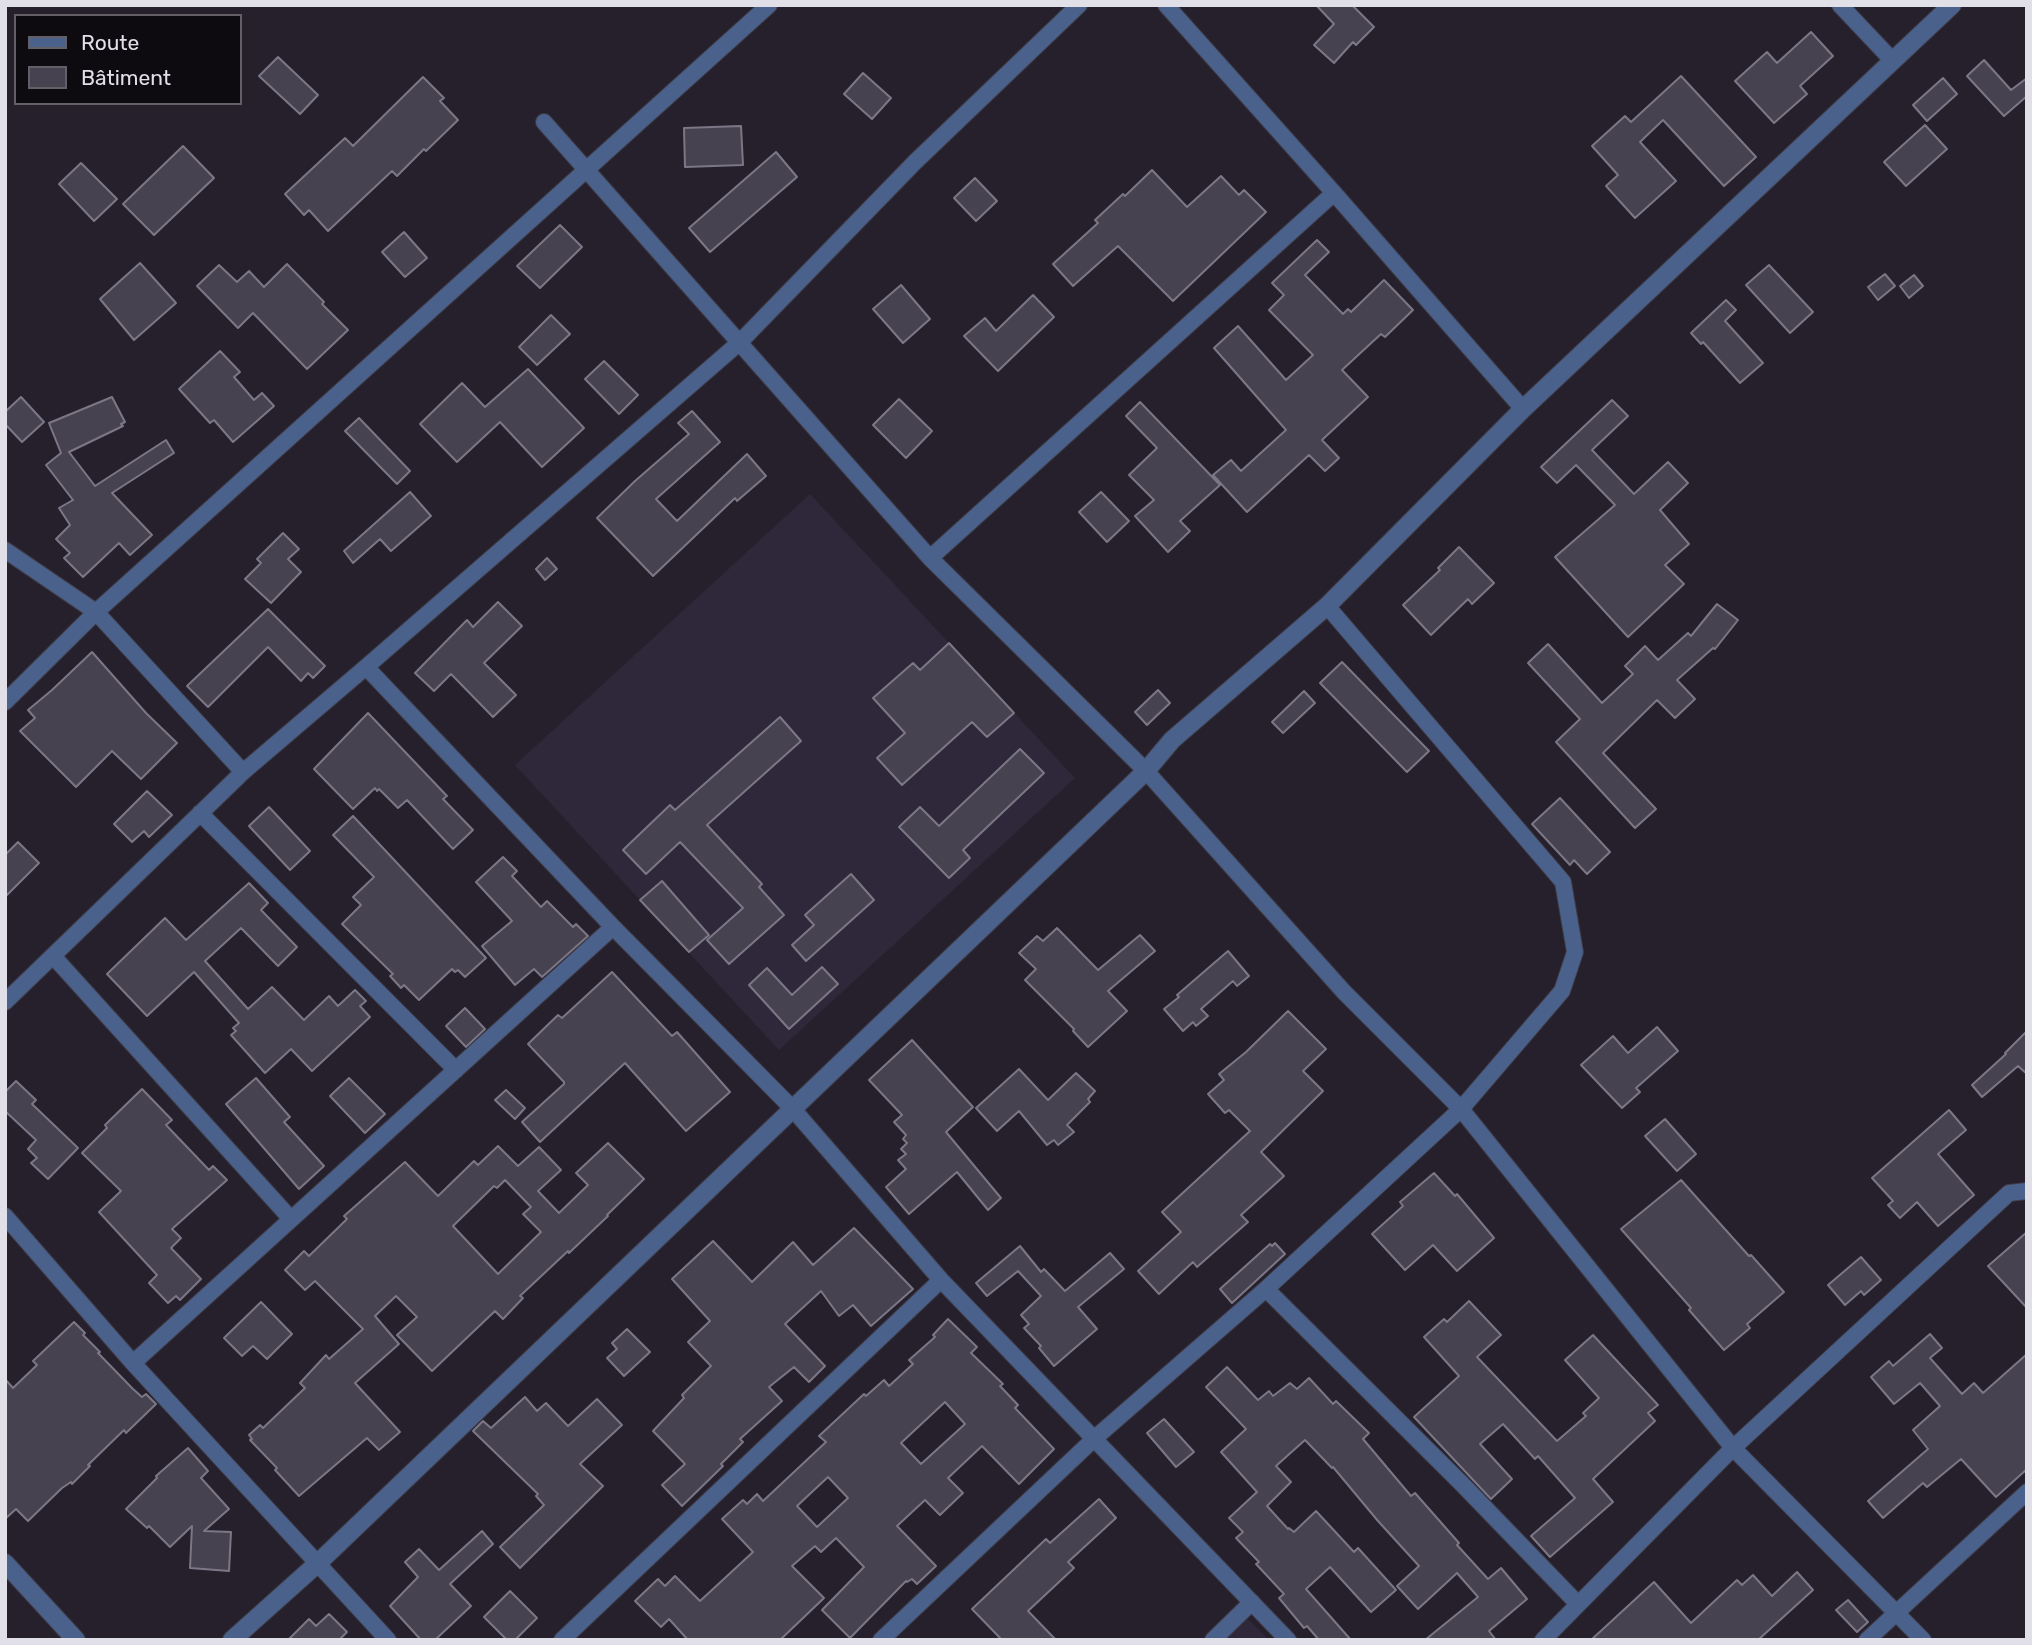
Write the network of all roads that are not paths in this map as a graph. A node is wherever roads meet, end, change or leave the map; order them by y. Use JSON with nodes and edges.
{"nodes":[{"id":1,"x":769,"y":5,"type":"edge"},
{"id":2,"x":1079,"y":5,"type":"edge"},
{"id":3,"x":1166,"y":5,"type":"edge"},
{"id":4,"x":1840,"y":5,"type":"edge"},
{"id":5,"x":1952,"y":5,"type":"edge"},
{"id":6,"x":1892,"y":61,"type":"junction"},
{"id":7,"x":544,"y":122,"type":"dead end"},
{"id":8,"x":587,"y":170,"type":"junction"},
{"id":9,"x":1334,"y":193,"type":"junction"},
{"id":10,"x":740,"y":342,"type":"junction"},
{"id":11,"x":1523,"y":409,"type":"junction"},
{"id":12,"x":5,"y":550,"type":"edge"},
{"id":13,"x":930,"y":558,"type":"junction"},
{"id":14,"x":1327,"y":606,"type":"junction"},
{"id":15,"x":96,"y":612,"type":"junction"},
{"id":16,"x":366,"y":667,"type":"junction"},
{"id":17,"x":5,"y":702,"type":"edge"},
{"id":18,"x":1146,"y":771,"type":"junction"},
{"id":19,"x":243,"y":772,"type":"junction"},
{"id":20,"x":200,"y":813,"type":"junction"},
{"id":21,"x":613,"y":927,"type":"junction"},
{"id":22,"x":53,"y":956,"type":"junction"},
{"id":23,"x":5,"y":1002,"type":"edge"},
{"id":24,"x":456,"y":1070,"type":"junction"},
{"id":25,"x":792,"y":1108,"type":"junction"},
{"id":26,"x":1461,"y":1109,"type":"junction"},
{"id":27,"x":2027,"y":1191,"type":"edge"},
{"id":28,"x":5,"y":1216,"type":"edge"},
{"id":29,"x":291,"y":1219,"type":"junction"},
{"id":30,"x":941,"y":1280,"type":"junction"},
{"id":31,"x":1266,"y":1289,"type":"junction"},
{"id":32,"x":133,"y":1363,"type":"junction"},
{"id":33,"x":1095,"y":1438,"type":"junction"},
{"id":34,"x":1733,"y":1448,"type":"junction"},
{"id":35,"x":2027,"y":1492,"type":"edge"},
{"id":36,"x":5,"y":1563,"type":"edge"},
{"id":37,"x":318,"y":1563,"type":"junction"},
{"id":38,"x":1252,"y":1602,"type":"junction"},
{"id":39,"x":1578,"y":1604,"type":"junction"},
{"id":40,"x":1897,"y":1611,"type":"junction"},
{"id":41,"x":76,"y":1640,"type":"edge"},
{"id":42,"x":232,"y":1640,"type":"edge"},
{"id":43,"x":388,"y":1640,"type":"edge"},
{"id":44,"x":562,"y":1640,"type":"edge"},
{"id":45,"x":881,"y":1640,"type":"edge"},
{"id":46,"x":1213,"y":1640,"type":"edge"},
{"id":47,"x":1288,"y":1640,"type":"edge"},
{"id":48,"x":1542,"y":1640,"type":"edge"},
{"id":49,"x":1867,"y":1640,"type":"edge"},
{"id":50,"x":1923,"y":1640,"type":"edge"}],
"edges":[{"from":1,"to":8,"type":"street"},
{"from":2,"to":10,"type":"street"},
{"from":3,"to":9,"type":"street"},
{"from":4,"to":6,"type":"street"},
{"from":5,"to":6,"type":"street"},
{"from":6,"to":11,"type":"street"},
{"from":7,"to":8,"type":"street"},
{"from":8,"to":10,"type":"street"},
{"from":8,"to":15,"type":"street"},
{"from":9,"to":11,"type":"street"},
{"from":9,"to":13,"type":"street"},
{"from":10,"to":13,"type":"street"},
{"from":10,"to":16,"type":"street"},
{"from":11,"to":14,"type":"street"},
{"from":12,"to":15,"type":"street"},
{"from":13,"to":18,"type":"street"},
{"from":14,"to":18,"type":"street"},
{"from":14,"to":26,"type":"street"},
{"from":15,"to":17,"type":"street"},
{"from":15,"to":19,"type":"street"},
{"from":16,"to":19,"type":"street"},
{"from":16,"to":21,"type":"street"},
{"from":18,"to":25,"type":"street"},
{"from":18,"to":26,"type":"street"},
{"from":19,"to":20,"type":"street"},
{"from":20,"to":22,"type":"street"},
{"from":20,"to":24,"type":"street"},
{"from":21,"to":24,"type":"street"},
{"from":21,"to":25,"type":"street"},
{"from":22,"to":23,"type":"street"},
{"from":22,"to":29,"type":"street"},
{"from":24,"to":29,"type":"street"},
{"from":25,"to":30,"type":"street"},
{"from":25,"to":37,"type":"street"},
{"from":26,"to":31,"type":"street"},
{"from":26,"to":34,"type":"street"},
{"from":27,"to":34,"type":"street"},
{"from":28,"to":32,"type":"street"},
{"from":29,"to":32,"type":"street"},
{"from":30,"to":33,"type":"street"},
{"from":30,"to":44,"type":"street"},
{"from":31,"to":33,"type":"street"},
{"from":31,"to":39,"type":"street"},
{"from":32,"to":37,"type":"street"},
{"from":33,"to":38,"type":"street"},
{"from":33,"to":45,"type":"street"},
{"from":34,"to":39,"type":"street"},
{"from":34,"to":40,"type":"street"},
{"from":35,"to":40,"type":"street"},
{"from":36,"to":41,"type":"street"},
{"from":37,"to":42,"type":"street"},
{"from":37,"to":43,"type":"street"},
{"from":38,"to":46,"type":"street"},
{"from":38,"to":47,"type":"street"},
{"from":39,"to":48,"type":"street"},
{"from":40,"to":49,"type":"street"},
{"from":40,"to":50,"type":"street"}]}
